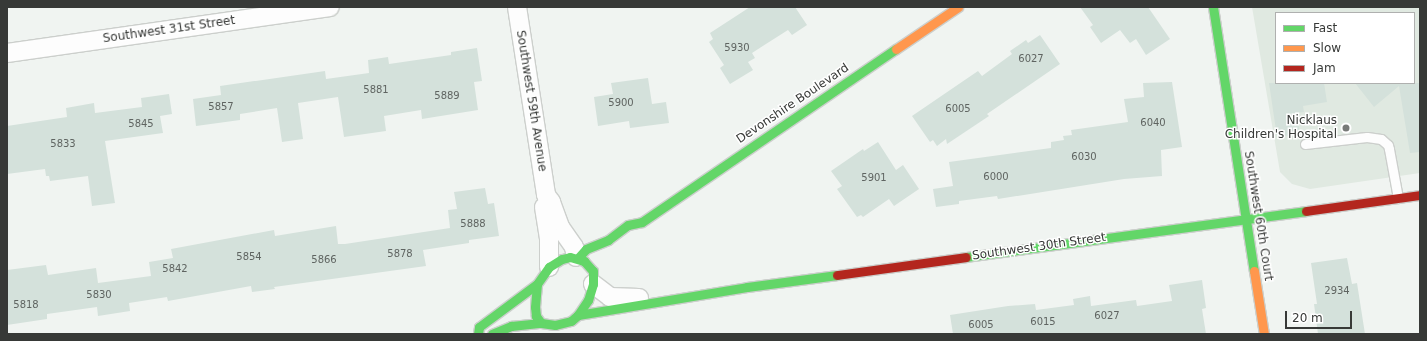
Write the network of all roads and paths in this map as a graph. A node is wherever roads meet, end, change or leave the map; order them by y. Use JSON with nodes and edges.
{"nodes":[{"id":1,"x":330,"y":7,"type":"edge"},
{"id":2,"x":517,"y":7,"type":"edge"},
{"id":3,"x":958,"y":7,"type":"edge"},
{"id":4,"x":1213,"y":7,"type":"edge"},
{"id":5,"x":7,"y":53,"type":"edge"},
{"id":6,"x":1305,"y":144,"type":"dead end"},
{"id":7,"x":546,"y":195,"type":"junction"},
{"id":8,"x":1420,"y":195,"type":"edge"},
{"id":9,"x":1398,"y":198,"type":"junction"},
{"id":10,"x":1246,"y":218,"type":"junction"},
{"id":11,"x":642,"y":222,"type":"junction"},
{"id":12,"x":637,"y":232,"type":"dead end"},
{"id":13,"x":577,"y":257,"type":"junction"},
{"id":14,"x":600,"y":265,"type":"dead end"},
{"id":15,"x":549,"y":267,"type":"junction"},
{"id":16,"x":593,"y":281,"type":"junction"},
{"id":17,"x":538,"y":284,"type":"junction"},
{"id":18,"x":657,"y":300,"type":"junction"},
{"id":19,"x":576,"y":322,"type":"edge"},
{"id":20,"x":548,"y":327,"type":"edge"},
{"id":21,"x":478,"y":334,"type":"edge"},
{"id":22,"x":492,"y":334,"type":"edge"},
{"id":23,"x":1264,"y":334,"type":"edge"}],
"edges":[{"from":1,"to":5,"type":"street","name":"Southwest 31st Street"},
{"from":2,"to":7,"type":"street","name":"Southwest 59th Avenue"},
{"from":3,"to":11,"type":"street","name":"Devonshire Boulevard"},
{"from":4,"to":10,"type":"street","name":"Southwest 60th Court"},
{"from":6,"to":9,"type":"lane"},
{"from":7,"to":13,"type":"street","name":"Southwest 59th Avenue"},
{"from":7,"to":15,"type":"street","name":"Southwest 59th Avenue"},
{"from":8,"to":9,"type":"street","name":"Southwest 30th Street"},
{"from":9,"to":10,"type":"street","name":"Southwest 30th Street"},
{"from":10,"to":18,"type":"street","name":"Southwest 30th Street"},
{"from":10,"to":23,"type":"street","name":"Southwest 60th Court"},
{"from":11,"to":12,"type":"street","name":"Devonshire Boulevard"},
{"from":11,"to":13,"type":"street","name":"Devonshire Boulevard"},
{"from":13,"to":15,"type":"street"},
{"from":13,"to":16,"type":"street"},
{"from":14,"to":16,"type":"street"},
{"from":15,"to":17,"type":"street"},
{"from":16,"to":18,"type":"street","name":"Southwest 30th Street"},
{"from":16,"to":19,"type":"street"},
{"from":17,"to":20,"type":"street"},
{"from":17,"to":21,"type":"street"},
{"from":18,"to":19,"type":"street","name":"Southwest 30th Street"},
{"from":19,"to":20,"type":"street"},
{"from":20,"to":22,"type":"street"}]}
